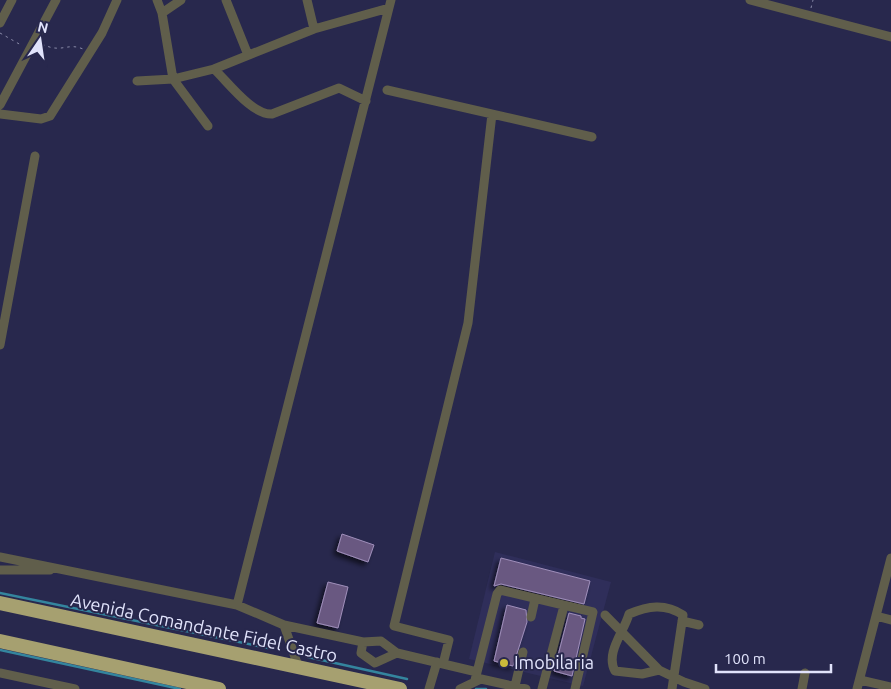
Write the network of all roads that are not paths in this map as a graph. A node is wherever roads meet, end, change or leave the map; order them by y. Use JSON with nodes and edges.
{"nodes":[{"id":1,"x":12,"y":0,"type":"edge"},
{"id":2,"x":56,"y":0,"type":"edge"},
{"id":3,"x":117,"y":0,"type":"edge"},
{"id":4,"x":157,"y":0,"type":"edge"},
{"id":5,"x":181,"y":0,"type":"edge"},
{"id":6,"x":226,"y":0,"type":"edge"},
{"id":7,"x":306,"y":0,"type":"edge"},
{"id":8,"x":750,"y":0,"type":"edge"},
{"id":9,"x":390,"y":4,"type":"edge"},
{"id":10,"x":162,"y":13,"type":"junction"},
{"id":11,"x":0,"y":23,"type":"edge"},
{"id":12,"x":314,"y":29,"type":"junction"},
{"id":13,"x":891,"y":37,"type":"edge"},
{"id":14,"x":248,"y":55,"type":"junction"},
{"id":15,"x":214,"y":69,"type":"junction"},
{"id":16,"x":173,"y":79,"type":"junction"},
{"id":17,"x":137,"y":81,"type":"dead end"},
{"id":18,"x":387,"y":90,"type":"dead end"},
{"id":19,"x":366,"y":101,"type":"junction"},
{"id":20,"x":0,"y":105,"type":"edge"},
{"id":21,"x":0,"y":114,"type":"edge"},
{"id":22,"x":492,"y":114,"type":"junction"},
{"id":23,"x":208,"y":126,"type":"dead end"},
{"id":24,"x":592,"y":137,"type":"dead end"},
{"id":25,"x":35,"y":156,"type":"dead end"},
{"id":26,"x":0,"y":345,"type":"edge"},
{"id":27,"x":0,"y":557,"type":"edge"},
{"id":28,"x":891,"y":558,"type":"edge"},
{"id":29,"x":0,"y":570,"type":"edge"},
{"id":30,"x":64,"y":570,"type":"junction"},
{"id":31,"x":535,"y":599,"type":"junction"},
{"id":32,"x":0,"y":604,"type":"edge"},
{"id":33,"x":237,"y":605,"type":"junction"},
{"id":34,"x":564,"y":606,"type":"junction"},
{"id":35,"x":605,"y":615,"type":"dead end"},
{"id":36,"x":876,"y":616,"type":"junction"},
{"id":37,"x":531,"y":617,"type":"dead end"},
{"id":38,"x":891,"y":620,"type":"edge"},
{"id":39,"x":682,"y":621,"type":"junction"},
{"id":40,"x":698,"y":625,"type":"dead end"},
{"id":41,"x":284,"y":626,"type":"junction"},
{"id":42,"x":624,"y":632,"type":"junction"},
{"id":43,"x":0,"y":642,"type":"edge"},
{"id":44,"x":363,"y":642,"type":"junction"},
{"id":45,"x":523,"y":652,"type":"dead end"},
{"id":46,"x":397,"y":653,"type":"junction"},
{"id":47,"x":440,"y":663,"type":"junction"},
{"id":48,"x":298,"y":666,"type":"junction"},
{"id":49,"x":659,"y":670,"type":"junction"},
{"id":50,"x":0,"y":673,"type":"edge"},
{"id":51,"x":805,"y":673,"type":"dead end"},
{"id":52,"x":476,"y":676,"type":"junction"},
{"id":53,"x":672,"y":676,"type":"junction"},
{"id":54,"x":858,"y":684,"type":"edge"},
{"id":55,"x":515,"y":686,"type":"junction"},
{"id":56,"x":891,"y":687,"type":"edge"},
{"id":57,"x":75,"y":689,"type":"edge"},
{"id":58,"x":219,"y":689,"type":"edge"},
{"id":59,"x":400,"y":689,"type":"edge"},
{"id":60,"x":429,"y":689,"type":"edge"},
{"id":61,"x":460,"y":689,"type":"edge"},
{"id":62,"x":526,"y":689,"type":"edge"},
{"id":63,"x":542,"y":689,"type":"edge"},
{"id":64,"x":575,"y":689,"type":"edge"},
{"id":65,"x":672,"y":689,"type":"edge"},
{"id":66,"x":705,"y":689,"type":"edge"},
{"id":67,"x":802,"y":689,"type":"edge"}],
"edges":[{"from":1,"to":11,"type":"street"},
{"from":2,"to":20,"type":"street"},
{"from":3,"to":21,"type":"street"},
{"from":4,"to":10,"type":"street"},
{"from":5,"to":10,"type":"street"},
{"from":6,"to":14,"type":"street"},
{"from":7,"to":12,"type":"street"},
{"from":8,"to":13,"type":"street"},
{"from":9,"to":12,"type":"street"},
{"from":9,"to":19,"type":"street"},
{"from":10,"to":16,"type":"street"},
{"from":12,"to":14,"type":"street"},
{"from":14,"to":15,"type":"street"},
{"from":15,"to":16,"type":"street"},
{"from":15,"to":19,"type":"street"},
{"from":16,"to":17,"type":"street"},
{"from":16,"to":23,"type":"street"},
{"from":18,"to":22,"type":"street"},
{"from":19,"to":33,"type":"street"},
{"from":22,"to":24,"type":"street"},
{"from":22,"to":47,"type":"street"},
{"from":25,"to":26,"type":"street"},
{"from":27,"to":30,"type":"street"},
{"from":28,"to":36,"type":"street"},
{"from":29,"to":30,"type":"street"},
{"from":30,"to":33,"type":"street"},
{"from":31,"to":34,"type":"street"},
{"from":31,"to":37,"type":"street"},
{"from":31,"to":52,"type":"street"},
{"from":32,"to":48,"type":"highway","name":"Avenida Comandante Fidel Castro"},
{"from":33,"to":41,"type":"street"},
{"from":34,"to":63,"type":"street"},
{"from":34,"to":64,"type":"street"},
{"from":35,"to":42,"type":"street"},
{"from":36,"to":38,"type":"street"},
{"from":36,"to":54,"type":"street"},
{"from":39,"to":40,"type":"street"},
{"from":39,"to":42,"type":"street"},
{"from":39,"to":53,"type":"street"},
{"from":41,"to":44,"type":"street"},
{"from":41,"to":48,"type":"street"},
{"from":42,"to":49,"type":"street"},
{"from":42,"to":49,"type":"street"},
{"from":43,"to":58,"type":"highway"},
{"from":44,"to":46,"type":"street"},
{"from":44,"to":46,"type":"street"},
{"from":45,"to":55,"type":"street"},
{"from":46,"to":47,"type":"street"},
{"from":47,"to":52,"type":"street"},
{"from":47,"to":60,"type":"street"},
{"from":48,"to":59,"type":"highway","name":"Avenida Comandante Fidel Castro"},
{"from":49,"to":53,"type":"street"},
{"from":50,"to":57,"type":"street"},
{"from":51,"to":67,"type":"street"},
{"from":52,"to":55,"type":"street"},
{"from":52,"to":61,"type":"street"},
{"from":53,"to":65,"type":"street"},
{"from":53,"to":66,"type":"street"},
{"from":54,"to":56,"type":"street"},
{"from":55,"to":62,"type":"street"}]}
